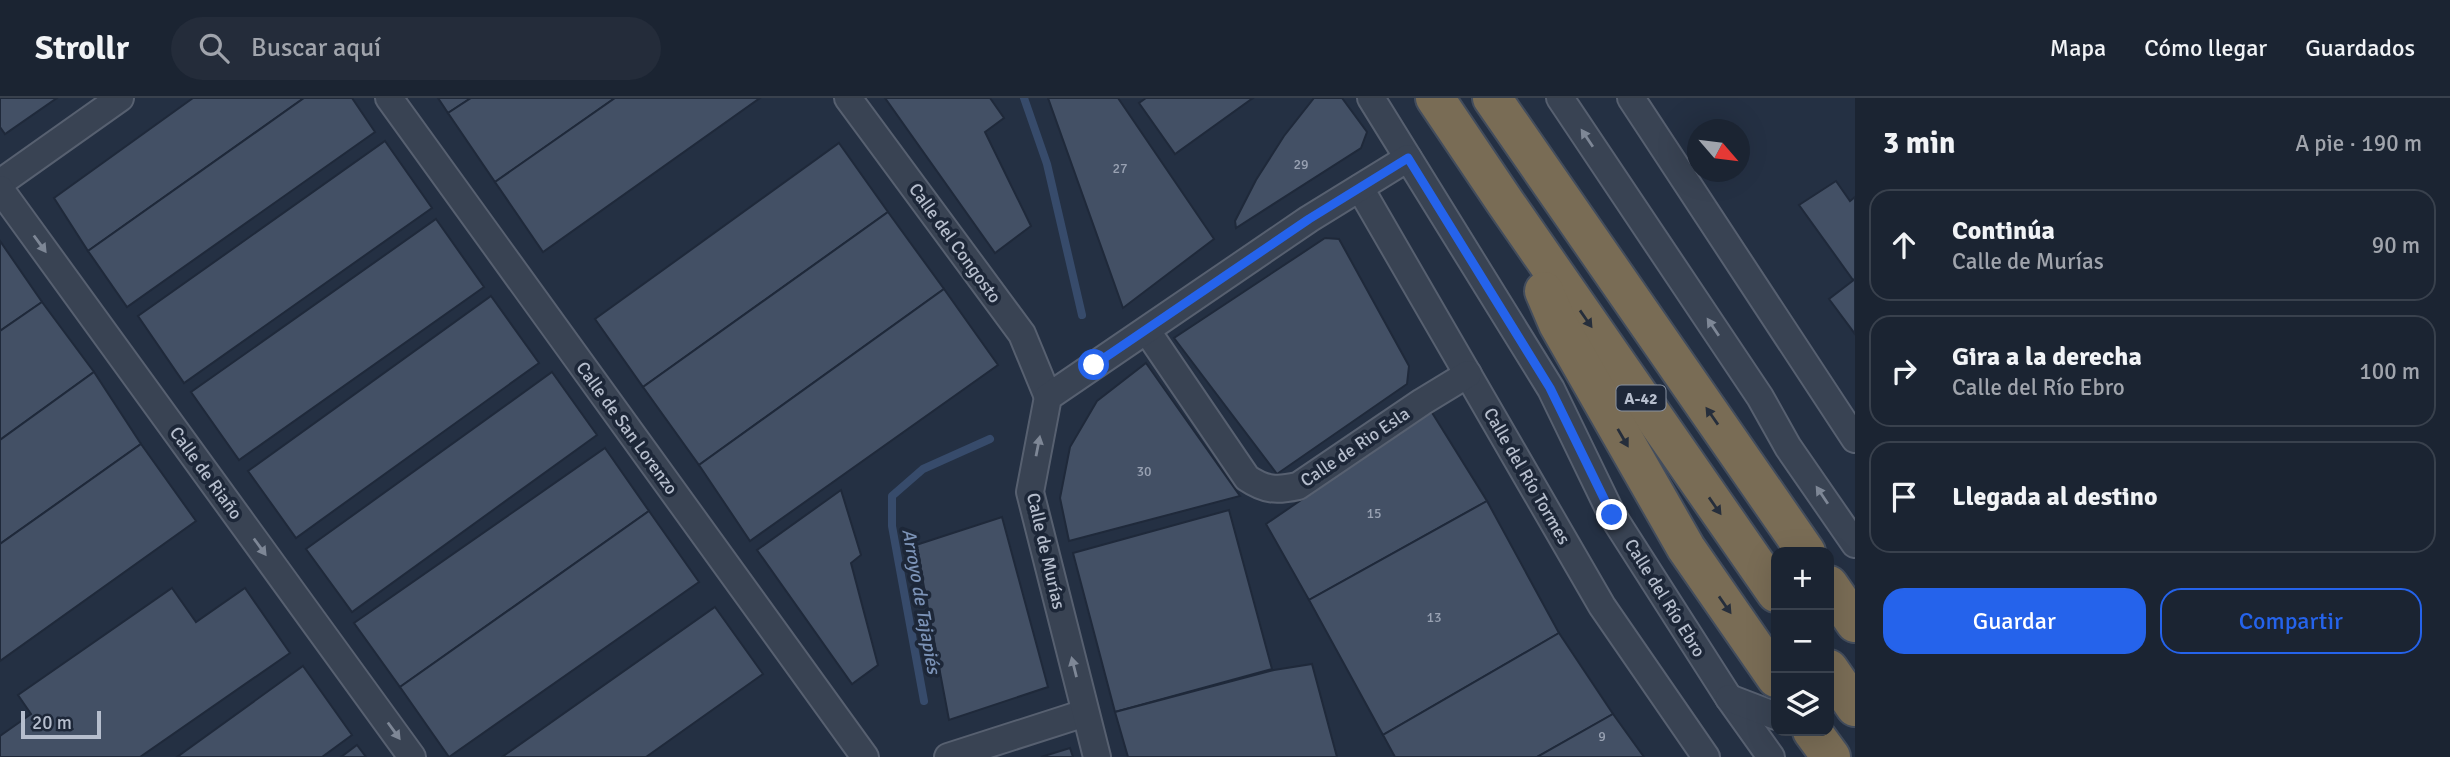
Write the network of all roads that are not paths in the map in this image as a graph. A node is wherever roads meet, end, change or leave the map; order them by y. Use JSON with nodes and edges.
{"nodes":[{"id":1,"x":120,"y":98,"type":"edge"},
{"id":2,"x":389,"y":98,"type":"edge"},
{"id":3,"x":848,"y":98,"type":"edge"},
{"id":4,"x":1371,"y":98,"type":"edge"},
{"id":5,"x":1435,"y":98,"type":"edge"},
{"id":6,"x":1492,"y":98,"type":"edge"},
{"id":7,"x":1516,"y":98,"type":"edge"},
{"id":8,"x":1560,"y":98,"type":"edge"},
{"id":9,"x":1631,"y":98,"type":"edge"},
{"id":10,"x":1408,"y":158,"type":"junction"},
{"id":11,"x":0,"y":183,"type":"edge"},
{"id":12,"x":1360,"y":188,"type":"junction"},
{"id":13,"x":0,"y":189,"type":"edge"},
{"id":14,"x":1505,"y":202,"type":"junction"},
{"id":15,"x":1564,"y":202,"type":"junction"},
{"id":16,"x":1147,"y":331,"type":"junction"},
{"id":17,"x":1468,"y":374,"type":"junction"},
{"id":18,"x":1048,"y":397,"type":"junction"},
{"id":19,"x":1855,"y":439,"type":"edge"},
{"id":20,"x":1855,"y":544,"type":"edge"},
{"id":21,"x":1803,"y":547,"type":"edge"},
{"id":22,"x":1771,"y":586,"type":"edge"},
{"id":23,"x":1834,"y":592,"type":"edge"},
{"id":24,"x":1855,"y":623,"type":"edge"},
{"id":25,"x":1773,"y":673,"type":"edge"},
{"id":26,"x":1832,"y":673,"type":"edge"},
{"id":27,"x":1729,"y":698,"type":"junction"},
{"id":28,"x":1855,"y":707,"type":"edge"},
{"id":29,"x":1085,"y":713,"type":"junction"},
{"id":30,"x":1771,"y":714,"type":"edge"},
{"id":31,"x":1803,"y":736,"type":"edge"},
{"id":32,"x":1815,"y":736,"type":"edge"},
{"id":33,"x":412,"y":757,"type":"edge"},
{"id":34,"x":865,"y":757,"type":"edge"},
{"id":35,"x":948,"y":757,"type":"edge"},
{"id":36,"x":1097,"y":757,"type":"edge"},
{"id":37,"x":1706,"y":757,"type":"edge"},
{"id":38,"x":1770,"y":757,"type":"edge"},
{"id":39,"x":1828,"y":757,"type":"edge"}],
"edges":[{"from":1,"to":11,"type":"street"},
{"from":2,"to":34,"type":"street","name":"Calle de San Lorenzo"},
{"from":3,"to":18,"type":"street","name":"Calle del Congosto"},
{"from":4,"to":10,"type":"street","name":"Calle del Río Ebro"},
{"from":5,"to":14,"type":"highway","number":"A-42"},
{"from":6,"to":15,"type":"highway","number":"A-42"},
{"from":7,"to":15,"type":"highway"},
{"from":20,"to":8,"type":"street","one_way":true},
{"from":9,"to":19,"type":"street"},
{"from":10,"to":12,"type":"street"},
{"from":10,"to":27,"type":"street","name":"Calle del Río Ebro"},
{"from":12,"to":16,"type":"street"},
{"from":12,"to":17,"type":"street","name":"Calle del Río Tormes"},
{"from":13,"to":33,"type":"street","name":"Calle de Riaño","one_way":true},
{"from":14,"to":22,"type":"highway","number":"A-42","one_way":true},
{"from":14,"to":25,"type":"highway","one_way":true},
{"from":21,"to":15,"type":"highway","number":"A-42","one_way":true},
{"from":16,"to":17,"type":"street","name":"Calle de Rio Esla"},
{"from":16,"to":18,"type":"street"},
{"from":17,"to":37,"type":"street","name":"Calle del Río Tormes"},
{"from":29,"to":18,"type":"street","name":"Calle de Murías","one_way":true},
{"from":23,"to":24,"type":"highway"},
{"from":26,"to":28,"type":"highway"},
{"from":27,"to":30,"type":"street"},
{"from":27,"to":38,"type":"street","name":"Calle del Río Ebro"},
{"from":29,"to":35,"type":"street"},
{"from":29,"to":36,"type":"street","name":"Calle de Murías"},
{"from":31,"to":39,"type":"street"},
{"from":32,"to":39,"type":"highway"}]}
